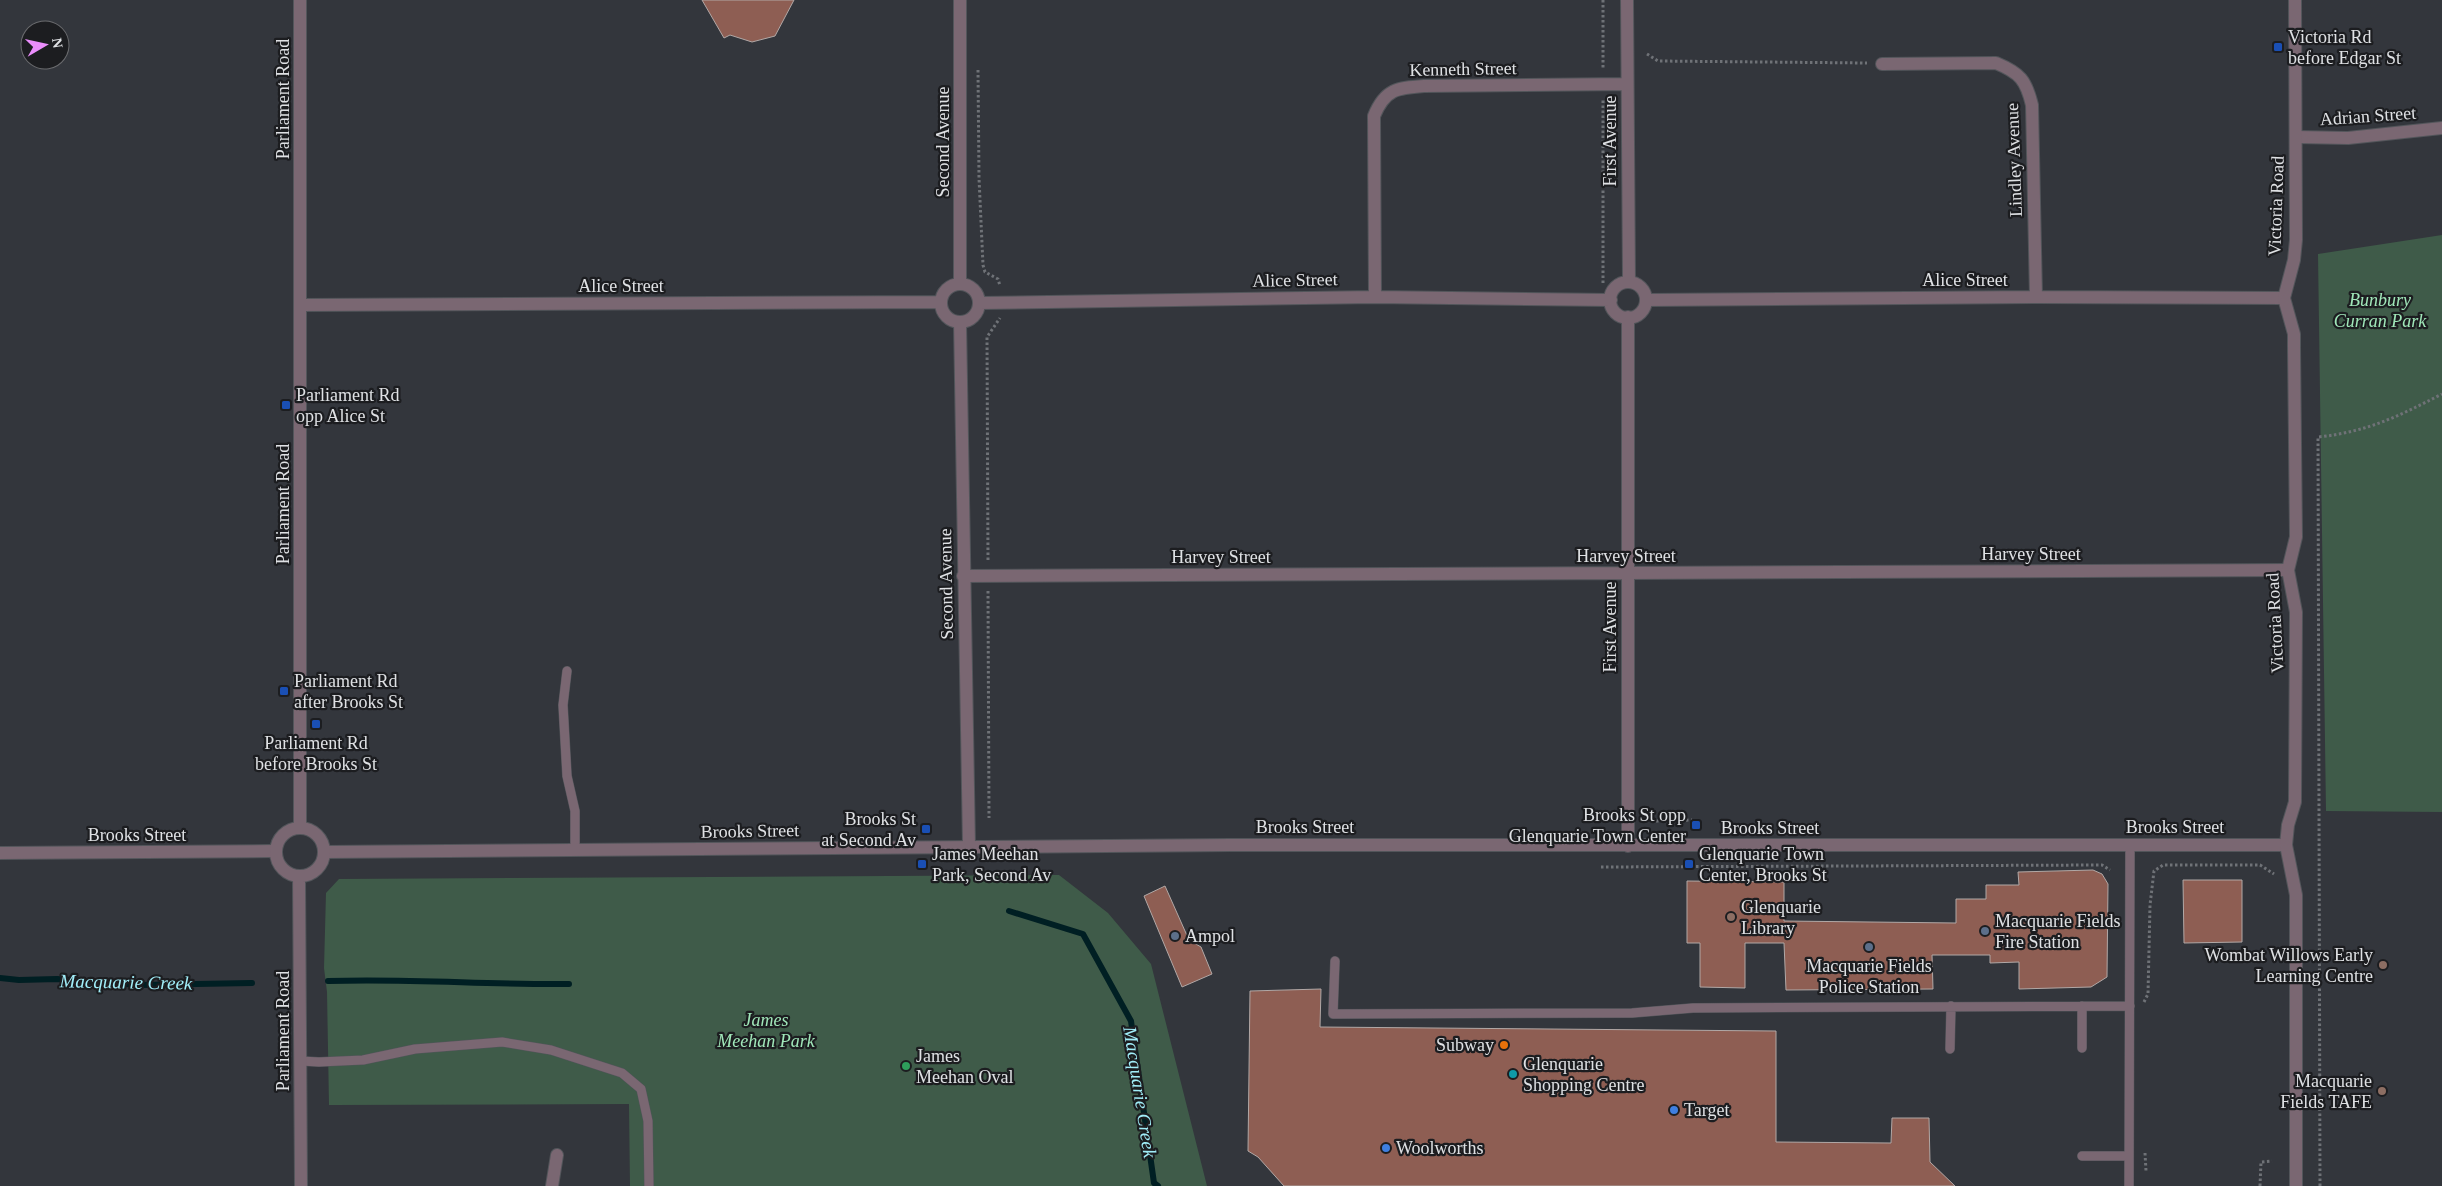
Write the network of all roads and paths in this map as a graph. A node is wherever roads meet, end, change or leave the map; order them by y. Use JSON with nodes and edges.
{"nodes":[{"id":1,"x":300,"y":0,"type":"edge"},
{"id":2,"x":960,"y":0,"type":"edge"},
{"id":3,"x":1602,"y":0,"type":"edge"},
{"id":4,"x":1626,"y":0,"type":"edge"},
{"id":5,"x":2295,"y":0,"type":"edge"},
{"id":6,"x":1647,"y":54,"type":"dead end"},
{"id":7,"x":1882,"y":64,"type":"joint"},
{"id":8,"x":978,"y":69,"type":"dead end"},
{"id":9,"x":1603,"y":84,"type":"junction"},
{"id":10,"x":1627,"y":84,"type":"junction"},
{"id":11,"x":2442,"y":128,"type":"edge"},
{"id":12,"x":2296,"y":137,"type":"junction"},
{"id":13,"x":1629,"y":282,"type":"junction"},
{"id":14,"x":1603,"y":283,"type":"dead end"},
{"id":15,"x":960,"y":284,"type":"junction"},
{"id":16,"x":1000,"y":286,"type":"dead end"},
{"id":17,"x":1374,"y":296,"type":"junction"},
{"id":18,"x":2036,"y":297,"type":"junction"},
{"id":19,"x":2284,"y":298,"type":"junction"},
{"id":20,"x":1611,"y":300,"type":"junction"},
{"id":21,"x":1646,"y":300,"type":"junction"},
{"id":22,"x":941,"y":302,"type":"junction"},
{"id":23,"x":979,"y":303,"type":"junction"},
{"id":24,"x":301,"y":305,"type":"junction"},
{"id":25,"x":1628,"y":317,"type":"junction"},
{"id":26,"x":1000,"y":318,"type":"dead end"},
{"id":27,"x":960,"y":322,"type":"junction"},
{"id":28,"x":987,"y":337,"type":"dead end"},
{"id":29,"x":2442,"y":394,"type":"edge"},
{"id":30,"x":2288,"y":570,"type":"junction"},
{"id":31,"x":1627,"y":573,"type":"junction"},
{"id":32,"x":963,"y":576,"type":"junction"},
{"id":33,"x":567,"y":671,"type":"dead end"},
{"id":34,"x":1692,"y":820,"type":"dead end"},
{"id":35,"x":1656,"y":821,"type":"dead end"},
{"id":36,"x":300,"y":827,"type":"junction"},
{"id":37,"x":2130,"y":845,"type":"junction"},
{"id":38,"x":2286,"y":845,"type":"junction"},
{"id":39,"x":969,"y":846,"type":"junction"},
{"id":40,"x":1628,"y":846,"type":"junction"},
{"id":41,"x":575,"y":850,"type":"junction"},
{"id":42,"x":275,"y":851,"type":"junction"},
{"id":43,"x":324,"y":852,"type":"junction"},
{"id":44,"x":0,"y":853,"type":"edge"},
{"id":45,"x":1601,"y":867,"type":"dead end"},
{"id":46,"x":2110,"y":870,"type":"dead end"},
{"id":47,"x":2274,"y":874,"type":"dead end"},
{"id":48,"x":299,"y":876,"type":"junction"},
{"id":49,"x":1334,"y":961,"type":"dead end"},
{"id":50,"x":2144,"y":1003,"type":"dead end"},
{"id":51,"x":1951,"y":1006,"type":"junction"},
{"id":52,"x":2082,"y":1006,"type":"junction"},
{"id":53,"x":2130,"y":1006,"type":"junction"},
{"id":54,"x":2082,"y":1048,"type":"dead end"},
{"id":55,"x":1950,"y":1049,"type":"dead end"},
{"id":56,"x":300,"y":1060,"type":"junction"},
{"id":57,"x":2145,"y":1152,"type":"dead end"},
{"id":58,"x":556,"y":1155,"type":"dead end"},
{"id":59,"x":2082,"y":1156,"type":"dead end"},
{"id":60,"x":2130,"y":1156,"type":"junction"},
{"id":61,"x":2272,"y":1161,"type":"dead end"},
{"id":62,"x":2146,"y":1171,"type":"dead end"},
{"id":63,"x":300,"y":1186,"type":"edge"},
{"id":64,"x":552,"y":1186,"type":"edge"},
{"id":65,"x":649,"y":1186,"type":"edge"},
{"id":66,"x":2129,"y":1186,"type":"edge"},
{"id":67,"x":2260,"y":1186,"type":"edge"},
{"id":68,"x":2296,"y":1186,"type":"edge"},
{"id":69,"x":2320,"y":1186,"type":"edge"}],
"edges":[{"from":1,"to":24,"type":"street","name":"Parliament Road"},
{"from":2,"to":15,"type":"street","name":"Second Avenue"},
{"from":3,"to":9,"type":"path"},
{"from":4,"to":10,"type":"street","name":"First Avenue"},
{"from":5,"to":12,"type":"street","name":"Victoria Road"},
{"from":6,"to":7,"type":"path"},
{"from":7,"to":18,"type":"street","name":"Lindley Avenue"},
{"from":8,"to":16,"type":"path"},
{"from":9,"to":10,"type":"street","name":"Kenneth Street"},
{"from":9,"to":14,"type":"path"},
{"from":9,"to":17,"type":"street","name":"Kenneth Street"},
{"from":10,"to":13,"type":"street","name":"First Avenue"},
{"from":11,"to":12,"type":"street","name":"Adrian Street"},
{"from":12,"to":19,"type":"street","name":"Victoria Road"},
{"from":13,"to":20,"type":"street"},
{"from":13,"to":21,"type":"street"},
{"from":15,"to":22,"type":"street"},
{"from":15,"to":23,"type":"street"},
{"from":17,"to":20,"type":"street","name":"Alice Street"},
{"from":17,"to":23,"type":"street","name":"Alice Street"},
{"from":18,"to":19,"type":"street","name":"Alice Street"},
{"from":18,"to":21,"type":"street","name":"Alice Street"},
{"from":19,"to":30,"type":"street","name":"Victoria Road"},
{"from":20,"to":25,"type":"street"},
{"from":21,"to":25,"type":"street"},
{"from":22,"to":24,"type":"street","name":"Alice Street"},
{"from":22,"to":27,"type":"street"},
{"from":23,"to":27,"type":"street"},
{"from":24,"to":36,"type":"street","name":"Parliament Road"},
{"from":25,"to":31,"type":"street","name":"First Avenue"},
{"from":26,"to":28,"type":"path"},
{"from":27,"to":32,"type":"street","name":"Second Avenue"},
{"from":29,"to":69,"type":"path"},
{"from":30,"to":31,"type":"street","name":"Harvey Street"},
{"from":30,"to":38,"type":"street","name":"Victoria Road"},
{"from":31,"to":32,"type":"street","name":"Harvey Street"},
{"from":31,"to":40,"type":"street","name":"First Avenue"},
{"from":32,"to":39,"type":"street","name":"Second Avenue"},
{"from":33,"to":41,"type":"lane"},
{"from":34,"to":35,"type":"path"},
{"from":36,"to":42,"type":"street"},
{"from":36,"to":43,"type":"street"},
{"from":37,"to":38,"type":"street","name":"Brooks Street"},
{"from":37,"to":40,"type":"street","name":"Brooks Street"},
{"from":37,"to":53,"type":"lane"},
{"from":38,"to":68,"type":"street","name":"Victoria Road"},
{"from":39,"to":40,"type":"street","name":"Brooks Street"},
{"from":39,"to":41,"type":"street","name":"Brooks Street"},
{"from":41,"to":43,"type":"street","name":"Brooks Street"},
{"from":42,"to":44,"type":"street","name":"Brooks Street"},
{"from":42,"to":48,"type":"street"},
{"from":43,"to":48,"type":"street"},
{"from":45,"to":46,"type":"path"},
{"from":47,"to":50,"type":"path"},
{"from":48,"to":56,"type":"street","name":"Parliament Road"},
{"from":49,"to":51,"type":"lane"},
{"from":51,"to":52,"type":"lane"},
{"from":51,"to":55,"type":"lane"},
{"from":52,"to":53,"type":"lane"},
{"from":52,"to":54,"type":"lane"},
{"from":53,"to":60,"type":"lane"},
{"from":56,"to":63,"type":"street","name":"Parliament Road"},
{"from":56,"to":65,"type":"lane"},
{"from":57,"to":62,"type":"path"},
{"from":58,"to":64,"type":"street"},
{"from":59,"to":60,"type":"lane"},
{"from":60,"to":66,"type":"lane"},
{"from":61,"to":67,"type":"path"}]}
